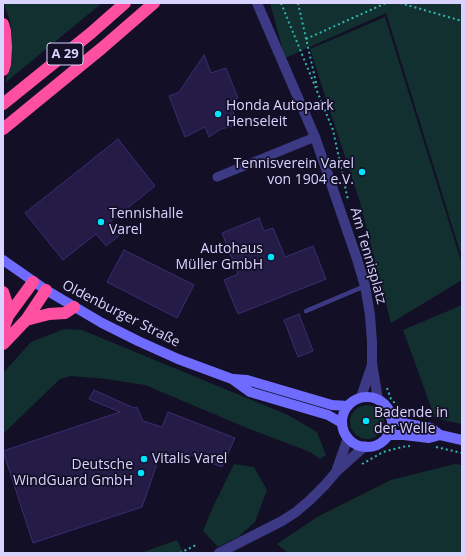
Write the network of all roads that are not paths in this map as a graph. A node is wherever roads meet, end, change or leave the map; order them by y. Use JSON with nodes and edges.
{"nodes":[{"id":1,"x":125,"y":3,"type":"edge"},
{"id":2,"x":154,"y":3,"type":"edge"},
{"id":3,"x":257,"y":3,"type":"edge"},
{"id":4,"x":3,"y":24,"type":"edge"},
{"id":5,"x":3,"y":70,"type":"edge"},
{"id":6,"x":3,"y":104,"type":"edge"},
{"id":7,"x":3,"y":129,"type":"edge"},
{"id":8,"x":315,"y":137,"type":"junction"},
{"id":9,"x":217,"y":177,"type":"dead end"},
{"id":10,"x":3,"y":260,"type":"edge"},
{"id":11,"x":33,"y":282,"type":"junction"},
{"id":12,"x":365,"y":286,"type":"junction"},
{"id":13,"x":46,"y":290,"type":"junction"},
{"id":14,"x":3,"y":292,"type":"edge"},
{"id":15,"x":74,"y":307,"type":"junction"},
{"id":16,"x":306,"y":311,"type":"dead end"},
{"id":17,"x":8,"y":316,"type":"junction"},
{"id":18,"x":26,"y":320,"type":"junction"},
{"id":19,"x":3,"y":330,"type":"edge"},
{"id":20,"x":3,"y":344,"type":"edge"},
{"id":21,"x":372,"y":363,"type":"junction"},
{"id":22,"x":232,"y":379,"type":"junction"},
{"id":23,"x":361,"y":397,"type":"junction"},
{"id":24,"x":378,"y":400,"type":"junction"},
{"id":25,"x":347,"y":406,"type":"junction"},
{"id":26,"x":391,"y":418,"type":"junction"},
{"id":27,"x":342,"y":423,"type":"junction"},
{"id":28,"x":387,"y":435,"type":"junction"},
{"id":29,"x":440,"y":435,"type":"junction"},
{"id":30,"x":348,"y":438,"type":"junction"},
{"id":31,"x":462,"y":440,"type":"edge"},
{"id":32,"x":365,"y":446,"type":"junction"},
{"id":33,"x":336,"y":471,"type":"junction"},
{"id":34,"x":219,"y":553,"type":"edge"}],
"edges":[{"from":1,"to":6,"type":"highway","number":"A 29"},
{"from":2,"to":7,"type":"highway","number":"A 29"},
{"from":3,"to":8,"type":"street","name":"Am Tennisplatz"},
{"from":4,"to":5,"type":"highway"},
{"from":8,"to":9,"type":"street"},
{"from":8,"to":12,"type":"street","name":"Am Tennisplatz"},
{"from":10,"to":11,"type":"main road","name":"Oldenburger Straße"},
{"from":11,"to":13,"type":"main road","name":"Oldenburger Straße"},
{"from":11,"to":17,"type":"highway"},
{"from":12,"to":16,"type":"lane"},
{"from":12,"to":21,"type":"street","name":"Am Tennisplatz"},
{"from":13,"to":15,"type":"main road","name":"Oldenburger Straße"},
{"from":13,"to":18,"type":"highway"},
{"from":14,"to":17,"type":"highway"},
{"from":15,"to":18,"type":"highway"},
{"from":15,"to":22,"type":"main road","name":"Oldenburger Straße"},
{"from":17,"to":19,"type":"highway"},
{"from":18,"to":20,"type":"highway"},
{"from":21,"to":23,"type":"street","name":"Am Tennisplatz"},
{"from":21,"to":24,"type":"street","name":"Am Tennisplatz"},
{"from":22,"to":25,"type":"main road","name":"Oldenburger Straße"},
{"from":22,"to":27,"type":"main road","name":"Oldenburger Straße"},
{"from":23,"to":24,"type":"main road"},
{"from":23,"to":25,"type":"main road"},
{"from":24,"to":26,"type":"main road"},
{"from":25,"to":27,"type":"main road"},
{"from":26,"to":28,"type":"main road"},
{"from":26,"to":29,"type":"main road"},
{"from":27,"to":30,"type":"main road"},
{"from":28,"to":29,"type":"main road"},
{"from":28,"to":32,"type":"main road"},
{"from":29,"to":31,"type":"main road"},
{"from":30,"to":32,"type":"main road"},
{"from":30,"to":33,"type":"street"},
{"from":32,"to":33,"type":"street"},
{"from":33,"to":34,"type":"street"}]}
